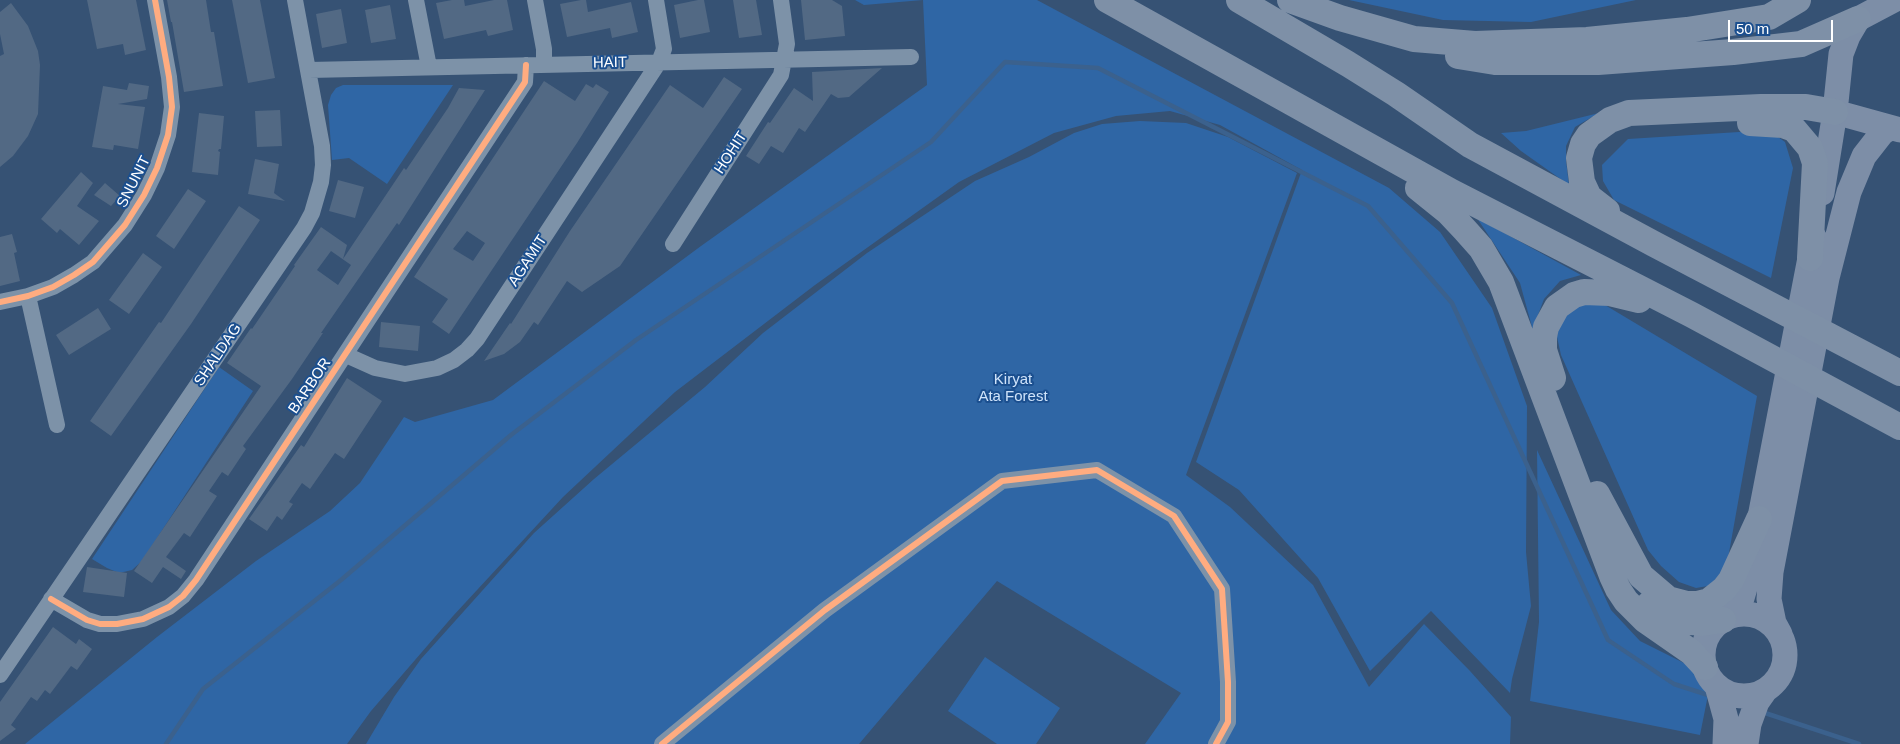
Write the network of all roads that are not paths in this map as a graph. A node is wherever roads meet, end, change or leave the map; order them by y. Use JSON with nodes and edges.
{"nodes":[{"id":1,"x":155,"y":0,"type":"edge"},
{"id":2,"x":295,"y":0,"type":"edge"},
{"id":3,"x":416,"y":0,"type":"edge"},
{"id":4,"x":536,"y":0,"type":"edge"},
{"id":5,"x":656,"y":0,"type":"edge"},
{"id":6,"x":781,"y":0,"type":"edge"},
{"id":7,"x":1107,"y":0,"type":"edge"},
{"id":8,"x":1238,"y":0,"type":"edge"},
{"id":9,"x":1290,"y":0,"type":"edge"},
{"id":10,"x":1798,"y":0,"type":"edge"},
{"id":11,"x":1894,"y":0,"type":"edge"},
{"id":12,"x":1858,"y":19,"type":"junction"},
{"id":13,"x":1414,"y":39,"type":"junction"},
{"id":14,"x":911,"y":57,"type":"dead end"},
{"id":15,"x":784,"y":60,"type":"junction"},
{"id":16,"x":660,"y":62,"type":"junction"},
{"id":17,"x":526,"y":65,"type":"junction"},
{"id":18,"x":544,"y":65,"type":"junction"},
{"id":19,"x":429,"y":67,"type":"junction"},
{"id":20,"x":309,"y":70,"type":"junction"},
{"id":21,"x":1835,"y":112,"type":"junction"},
{"id":22,"x":1895,"y":129,"type":"edge"},
{"id":23,"x":1344,"y":132,"type":"junction"},
{"id":24,"x":1589,"y":135,"type":"junction"},
{"id":25,"x":673,"y":244,"type":"dead end"},
{"id":26,"x":1654,"y":244,"type":"junction"},
{"id":27,"x":1810,"y":258,"type":"junction"},
{"id":28,"x":28,"y":296,"type":"junction"},
{"id":29,"x":0,"y":302,"type":"edge"},
{"id":30,"x":1692,"y":315,"type":"junction"},
{"id":31,"x":346,"y":355,"type":"junction"},
{"id":32,"x":1900,"y":374,"type":"edge"},
{"id":33,"x":57,"y":424,"type":"dead end"},
{"id":34,"x":1900,"y":427,"type":"edge"},
{"id":35,"x":1597,"y":494,"type":"junction"},
{"id":36,"x":1759,"y":519,"type":"junction"},
{"id":37,"x":51,"y":599,"type":"junction"},
{"id":38,"x":1726,"y":618,"type":"junction"},
{"id":39,"x":1780,"y":634,"type":"junction"},
{"id":40,"x":0,"y":675,"type":"edge"},
{"id":41,"x":1711,"y":677,"type":"junction"},
{"id":42,"x":1764,"y":692,"type":"junction"},
{"id":43,"x":662,"y":744,"type":"edge"},
{"id":44,"x":1216,"y":744,"type":"edge"},
{"id":45,"x":1725,"y":744,"type":"edge"},
{"id":46,"x":1746,"y":744,"type":"edge"}],
"edges":[{"from":1,"to":28,"type":"street","name":"SNUNIT"},
{"from":2,"to":20,"type":"street","name":"SHALDAG"},
{"from":3,"to":19,"type":"street"},
{"from":4,"to":18,"type":"street"},
{"from":5,"to":16,"type":"street"},
{"from":6,"to":15,"type":"street","name":"HOHIT"},
{"from":7,"to":23,"type":"highway"},
{"from":8,"to":26,"type":"highway"},
{"from":9,"to":13,"type":"highway"},
{"from":10,"to":13,"type":"highway"},
{"from":11,"to":12,"type":"main road"},
{"from":12,"to":13,"type":"highway"},
{"from":12,"to":21,"type":"main road"},
{"from":14,"to":15,"type":"street","name":"HAIT"},
{"from":15,"to":16,"type":"street","name":"HAIT"},
{"from":15,"to":25,"type":"street","name":"HOHIT"},
{"from":16,"to":18,"type":"street","name":"HAIT"},
{"from":16,"to":31,"type":"street","name":"AGAMIT"},
{"from":17,"to":18,"type":"street","name":"HAIT"},
{"from":17,"to":19,"type":"street","name":"HAIT"},
{"from":17,"to":31,"type":"street","name":"BARBOR"},
{"from":19,"to":20,"type":"street","name":"HAIT"},
{"from":20,"to":37,"type":"street","name":"SHALDAG"},
{"from":21,"to":22,"type":"main road"},
{"from":21,"to":24,"type":"highway"},
{"from":21,"to":27,"type":"main road"},
{"from":22,"to":39,"type":"main road"},
{"from":23,"to":30,"type":"highway"},
{"from":23,"to":41,"type":"highway"},
{"from":24,"to":26,"type":"highway"},
{"from":24,"to":27,"type":"highway"},
{"from":26,"to":32,"type":"highway"},
{"from":27,"to":36,"type":"main road"},
{"from":28,"to":29,"type":"street","name":"SNUNIT"},
{"from":28,"to":33,"type":"street"},
{"from":30,"to":34,"type":"highway"},
{"from":30,"to":35,"type":"highway"},
{"from":31,"to":37,"type":"street","name":"BARBOR"},
{"from":35,"to":36,"type":"highway"},
{"from":35,"to":38,"type":"highway"},
{"from":36,"to":38,"type":"main road"},
{"from":37,"to":40,"type":"street","name":"SHALDAG"},
{"from":38,"to":39,"type":"main road"},
{"from":38,"to":41,"type":"main road"},
{"from":39,"to":42,"type":"main road"},
{"from":41,"to":42,"type":"main road"},
{"from":41,"to":45,"type":"main road"},
{"from":42,"to":46,"type":"main road"},
{"from":43,"to":44,"type":"street"}]}
